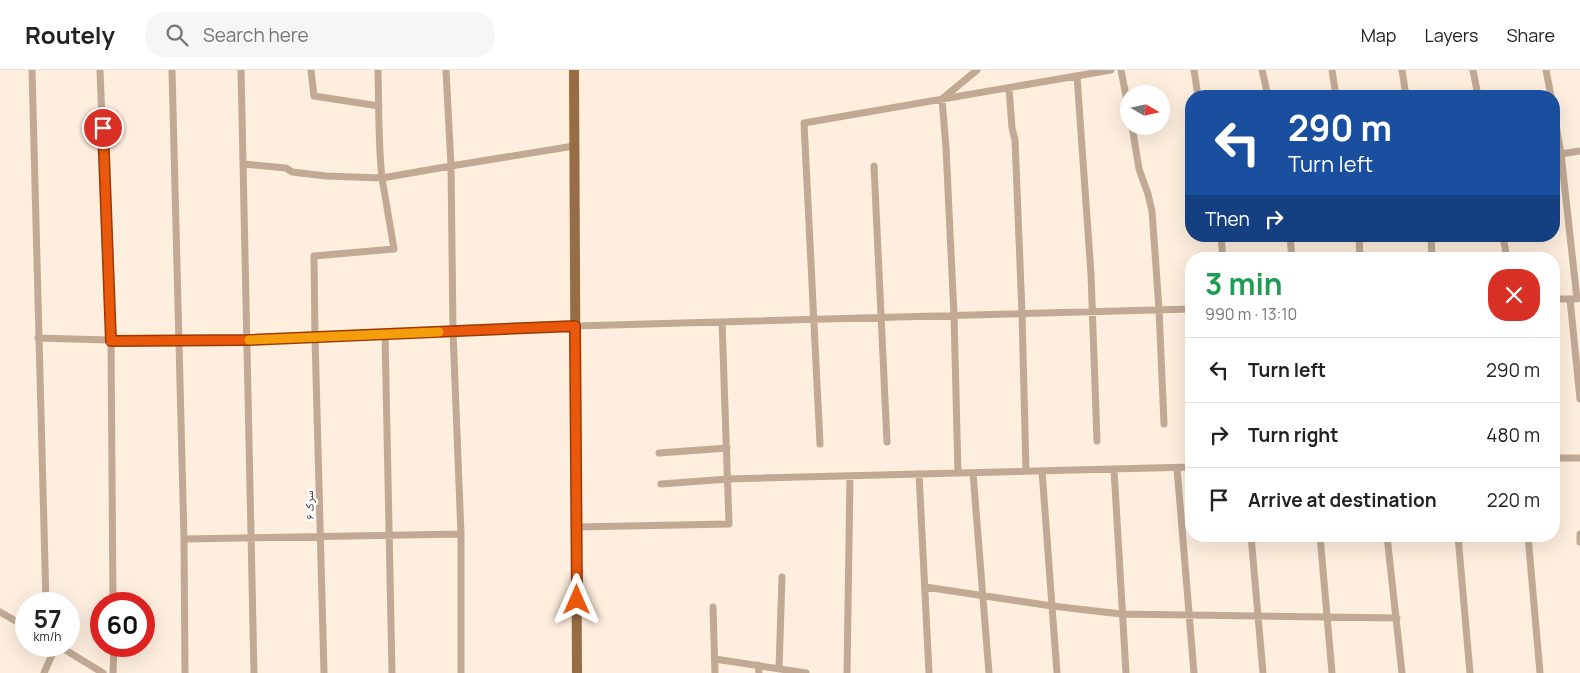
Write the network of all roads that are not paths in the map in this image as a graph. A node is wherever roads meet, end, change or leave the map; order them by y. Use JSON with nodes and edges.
{"nodes":[{"id":1,"x":32,"y":70,"type":"edge"},
{"id":2,"x":100,"y":70,"type":"edge"},
{"id":3,"x":172,"y":70,"type":"edge"},
{"id":4,"x":242,"y":70,"type":"edge"},
{"id":5,"x":311,"y":70,"type":"edge"},
{"id":6,"x":378,"y":70,"type":"edge"},
{"id":7,"x":446,"y":70,"type":"edge"},
{"id":8,"x":574,"y":70,"type":"edge"},
{"id":9,"x":977,"y":70,"type":"edge"},
{"id":10,"x":1111,"y":70,"type":"edge"},
{"id":11,"x":1121,"y":70,"type":"edge"},
{"id":12,"x":1194,"y":70,"type":"edge"},
{"id":13,"x":1262,"y":70,"type":"edge"},
{"id":14,"x":1332,"y":70,"type":"edge"},
{"id":15,"x":1402,"y":70,"type":"edge"},
{"id":16,"x":1473,"y":70,"type":"edge"},
{"id":17,"x":1546,"y":70,"type":"edge"},
{"id":18,"x":1078,"y":76,"type":"junction"},
{"id":19,"x":1124,"y":85,"type":"edge"},
{"id":20,"x":1009,"y":88,"type":"junction"},
{"id":21,"x":1197,"y":90,"type":"edge"},
{"id":22,"x":1267,"y":90,"type":"edge"},
{"id":23,"x":1335,"y":90,"type":"edge"},
{"id":24,"x":1405,"y":90,"type":"edge"},
{"id":25,"x":1477,"y":90,"type":"edge"},
{"id":26,"x":1550,"y":90,"type":"edge"},
{"id":27,"x":942,"y":99,"type":"junction"},
{"id":28,"x":379,"y":106,"type":"junction"},
{"id":29,"x":1133,"y":135,"type":"edge"},
{"id":30,"x":574,"y":146,"type":"junction"},
{"id":31,"x":1560,"y":146,"type":"edge"},
{"id":32,"x":1580,"y":151,"type":"edge"},
{"id":33,"x":1562,"y":157,"type":"junction"},
{"id":34,"x":244,"y":164,"type":"junction"},
{"id":35,"x":451,"y":166,"type":"junction"},
{"id":36,"x":874,"y":166,"type":"dead end"},
{"id":37,"x":382,"y":178,"type":"junction"},
{"id":38,"x":1560,"y":299,"type":"edge"},
{"id":39,"x":1576,"y":299,"type":"edge"},
{"id":40,"x":1185,"y":309,"type":"edge"},
{"id":41,"x":1159,"y":310,"type":"junction"},
{"id":42,"x":1092,"y":311,"type":"junction"},
{"id":43,"x":1022,"y":313,"type":"junction"},
{"id":44,"x":954,"y":315,"type":"junction"},
{"id":45,"x":882,"y":317,"type":"junction"},
{"id":46,"x":814,"y":319,"type":"junction"},
{"id":47,"x":722,"y":322,"type":"junction"},
{"id":48,"x":575,"y":326,"type":"junction"},
{"id":49,"x":453,"y":332,"type":"junction"},
{"id":50,"x":385,"y":334,"type":"junction"},
{"id":51,"x":315,"y":337,"type":"junction"},
{"id":52,"x":38,"y":338,"type":"junction"},
{"id":53,"x":248,"y":340,"type":"junction"},
{"id":54,"x":111,"y":341,"type":"junction"},
{"id":55,"x":179,"y":342,"type":"junction"},
{"id":56,"x":1580,"y":399,"type":"edge"},
{"id":57,"x":1164,"y":424,"type":"dead end"},
{"id":58,"x":1097,"y":441,"type":"dead end"},
{"id":59,"x":887,"y":442,"type":"dead end"},
{"id":60,"x":820,"y":444,"type":"dead end"},
{"id":61,"x":727,"y":448,"type":"junction"},
{"id":62,"x":660,"y":453,"type":"dead end"},
{"id":63,"x":1560,"y":458,"type":"edge"},
{"id":64,"x":1580,"y":458,"type":"edge"},
{"id":65,"x":1185,"y":467,"type":"edge"},
{"id":66,"x":1177,"y":468,"type":"junction"},
{"id":67,"x":1114,"y":469,"type":"junction"},
{"id":68,"x":1026,"y":471,"type":"junction"},
{"id":69,"x":1042,"y":471,"type":"junction"},
{"id":70,"x":958,"y":473,"type":"junction"},
{"id":71,"x":973,"y":473,"type":"junction"},
{"id":72,"x":919,"y":474,"type":"junction"},
{"id":73,"x":850,"y":476,"type":"junction"},
{"id":74,"x":728,"y":479,"type":"junction"},
{"id":75,"x":661,"y":484,"type":"dead end"},
{"id":76,"x":576,"y":527,"type":"junction"},
{"id":77,"x":461,"y":534,"type":"junction"},
{"id":78,"x":1580,"y":534,"type":"edge"},
{"id":79,"x":322,"y":535,"type":"junction"},
{"id":80,"x":390,"y":535,"type":"junction"},
{"id":81,"x":252,"y":537,"type":"junction"},
{"id":82,"x":184,"y":539,"type":"junction"},
{"id":83,"x":1251,"y":542,"type":"edge"},
{"id":84,"x":1321,"y":542,"type":"edge"},
{"id":85,"x":1388,"y":542,"type":"edge"},
{"id":86,"x":1459,"y":542,"type":"edge"},
{"id":87,"x":1529,"y":542,"type":"edge"},
{"id":88,"x":1580,"y":542,"type":"edge"},
{"id":89,"x":782,"y":577,"type":"dead end"},
{"id":90,"x":925,"y":587,"type":"junction"},
{"id":91,"x":46,"y":592,"type":"edge"},
{"id":92,"x":113,"y":592,"type":"edge"},
{"id":93,"x":983,"y":595,"type":"junction"},
{"id":94,"x":1052,"y":606,"type":"junction"},
{"id":95,"x":713,"y":607,"type":"dead end"},
{"id":96,"x":0,"y":612,"type":"edge"},
{"id":97,"x":1121,"y":614,"type":"junction"},
{"id":98,"x":1190,"y":615,"type":"junction"},
{"id":99,"x":1257,"y":616,"type":"junction"},
{"id":100,"x":1327,"y":617,"type":"junction"},
{"id":101,"x":1397,"y":618,"type":"junction"},
{"id":102,"x":15,"y":621,"type":"edge"},
{"id":103,"x":52,"y":657,"type":"edge"},
{"id":104,"x":76,"y":657,"type":"edge"},
{"id":105,"x":114,"y":657,"type":"edge"},
{"id":106,"x":715,"y":659,"type":"junction"},
{"id":107,"x":759,"y":669,"type":"edge"},
{"id":108,"x":779,"y":669,"type":"junction"},
{"id":109,"x":44,"y":673,"type":"edge"},
{"id":110,"x":103,"y":673,"type":"edge"},
{"id":111,"x":113,"y":673,"type":"edge"},
{"id":112,"x":185,"y":673,"type":"edge"},
{"id":113,"x":254,"y":673,"type":"edge"},
{"id":114,"x":324,"y":673,"type":"edge"},
{"id":115,"x":392,"y":673,"type":"edge"},
{"id":116,"x":461,"y":673,"type":"edge"},
{"id":117,"x":577,"y":673,"type":"edge"},
{"id":118,"x":715,"y":673,"type":"edge"},
{"id":119,"x":805,"y":673,"type":"edge"},
{"id":120,"x":846,"y":673,"type":"edge"},
{"id":121,"x":929,"y":673,"type":"edge"},
{"id":122,"x":989,"y":673,"type":"edge"},
{"id":123,"x":1057,"y":673,"type":"edge"},
{"id":124,"x":1126,"y":673,"type":"edge"},
{"id":125,"x":1194,"y":673,"type":"edge"},
{"id":126,"x":1262,"y":673,"type":"edge"},
{"id":127,"x":1332,"y":673,"type":"edge"},
{"id":128,"x":1402,"y":673,"type":"edge"},
{"id":129,"x":1470,"y":673,"type":"edge"},
{"id":130,"x":1540,"y":673,"type":"edge"}],
"edges":[{"from":1,"to":52,"type":"street"},
{"from":2,"to":54,"type":"street"},
{"from":3,"to":55,"type":"street"},
{"from":4,"to":34,"type":"street"},
{"from":5,"to":28,"type":"street"},
{"from":6,"to":28,"type":"street"},
{"from":7,"to":35,"type":"street"},
{"from":8,"to":30,"type":"main road"},
{"from":9,"to":27,"type":"street"},
{"from":10,"to":18,"type":"street"},
{"from":11,"to":19,"type":"street"},
{"from":12,"to":21,"type":"street"},
{"from":13,"to":22,"type":"street"},
{"from":14,"to":23,"type":"street"},
{"from":15,"to":24,"type":"street"},
{"from":16,"to":25,"type":"street"},
{"from":17,"to":26,"type":"street"},
{"from":18,"to":20,"type":"street"},
{"from":18,"to":42,"type":"street"},
{"from":20,"to":27,"type":"street"},
{"from":20,"to":43,"type":"street"},
{"from":27,"to":44,"type":"street"},
{"from":27,"to":46,"type":"street"},
{"from":28,"to":37,"type":"street"},
{"from":29,"to":41,"type":"street"},
{"from":30,"to":35,"type":"street"},
{"from":30,"to":48,"type":"main road"},
{"from":31,"to":33,"type":"street"},
{"from":32,"to":33,"type":"street"},
{"from":33,"to":39,"type":"street"},
{"from":34,"to":37,"type":"street"},
{"from":34,"to":53,"type":"street"},
{"from":35,"to":37,"type":"street"},
{"from":35,"to":49,"type":"street"},
{"from":36,"to":45,"type":"street"},
{"from":37,"to":51,"type":"street","name":"سرک ۶"},
{"from":38,"to":39,"type":"street"},
{"from":39,"to":56,"type":"street"},
{"from":40,"to":41,"type":"street"},
{"from":41,"to":42,"type":"street"},
{"from":41,"to":57,"type":"street"},
{"from":42,"to":43,"type":"street"},
{"from":42,"to":58,"type":"street"},
{"from":43,"to":44,"type":"street"},
{"from":43,"to":68,"type":"street"},
{"from":44,"to":45,"type":"street"},
{"from":44,"to":70,"type":"street"},
{"from":45,"to":46,"type":"street"},
{"from":45,"to":59,"type":"street"},
{"from":46,"to":47,"type":"street"},
{"from":46,"to":60,"type":"street"},
{"from":47,"to":48,"type":"street"},
{"from":47,"to":61,"type":"street"},
{"from":48,"to":49,"type":"street"},
{"from":48,"to":76,"type":"main road"},
{"from":49,"to":50,"type":"street"},
{"from":49,"to":77,"type":"street"},
{"from":50,"to":51,"type":"street"},
{"from":50,"to":80,"type":"street"},
{"from":51,"to":53,"type":"street"},
{"from":51,"to":79,"type":"street","name":"سرک ۶"},
{"from":52,"to":54,"type":"street"},
{"from":52,"to":91,"type":"street"},
{"from":53,"to":55,"type":"street"},
{"from":53,"to":81,"type":"street"},
{"from":54,"to":55,"type":"street"},
{"from":54,"to":92,"type":"street"},
{"from":55,"to":82,"type":"street"},
{"from":61,"to":62,"type":"street"},
{"from":61,"to":74,"type":"street"},
{"from":63,"to":64,"type":"street"},
{"from":65,"to":66,"type":"street"},
{"from":66,"to":67,"type":"street"},
{"from":66,"to":98,"type":"street"},
{"from":67,"to":69,"type":"street"},
{"from":67,"to":97,"type":"street"},
{"from":68,"to":69,"type":"street"},
{"from":68,"to":71,"type":"street"},
{"from":69,"to":94,"type":"street"},
{"from":70,"to":71,"type":"street"},
{"from":70,"to":72,"type":"street"},
{"from":71,"to":93,"type":"street"},
{"from":72,"to":73,"type":"street"},
{"from":72,"to":90,"type":"street"},
{"from":73,"to":74,"type":"street"},
{"from":73,"to":120,"type":"street"},
{"from":74,"to":75,"type":"street"},
{"from":74,"to":76,"type":"street"},
{"from":76,"to":117,"type":"main road"},
{"from":77,"to":80,"type":"street"},
{"from":77,"to":116,"type":"street"},
{"from":78,"to":88,"type":"street"},
{"from":79,"to":80,"type":"street"},
{"from":79,"to":81,"type":"street"},
{"from":79,"to":114,"type":"street","name":"سرک ۶"},
{"from":80,"to":115,"type":"street"},
{"from":81,"to":82,"type":"street"},
{"from":81,"to":113,"type":"street"},
{"from":82,"to":112,"type":"street"},
{"from":83,"to":99,"type":"street"},
{"from":84,"to":100,"type":"street"},
{"from":85,"to":101,"type":"street"},
{"from":86,"to":129,"type":"street"},
{"from":87,"to":130,"type":"street"},
{"from":89,"to":108,"type":"street"},
{"from":90,"to":93,"type":"street"},
{"from":90,"to":121,"type":"street"},
{"from":93,"to":94,"type":"street"},
{"from":93,"to":122,"type":"street"},
{"from":94,"to":97,"type":"street"},
{"from":94,"to":123,"type":"street"},
{"from":95,"to":106,"type":"street"},
{"from":96,"to":102,"type":"street"},
{"from":97,"to":98,"type":"street"},
{"from":97,"to":124,"type":"street"},
{"from":98,"to":99,"type":"street"},
{"from":98,"to":125,"type":"street"},
{"from":99,"to":100,"type":"street"},
{"from":99,"to":126,"type":"street"},
{"from":100,"to":101,"type":"street"},
{"from":100,"to":127,"type":"street"},
{"from":101,"to":128,"type":"street"},
{"from":103,"to":109,"type":"street"},
{"from":104,"to":110,"type":"street"},
{"from":105,"to":111,"type":"street"},
{"from":106,"to":107,"type":"street"},
{"from":106,"to":118,"type":"street"},
{"from":107,"to":108,"type":"street"},
{"from":108,"to":119,"type":"street"}]}
